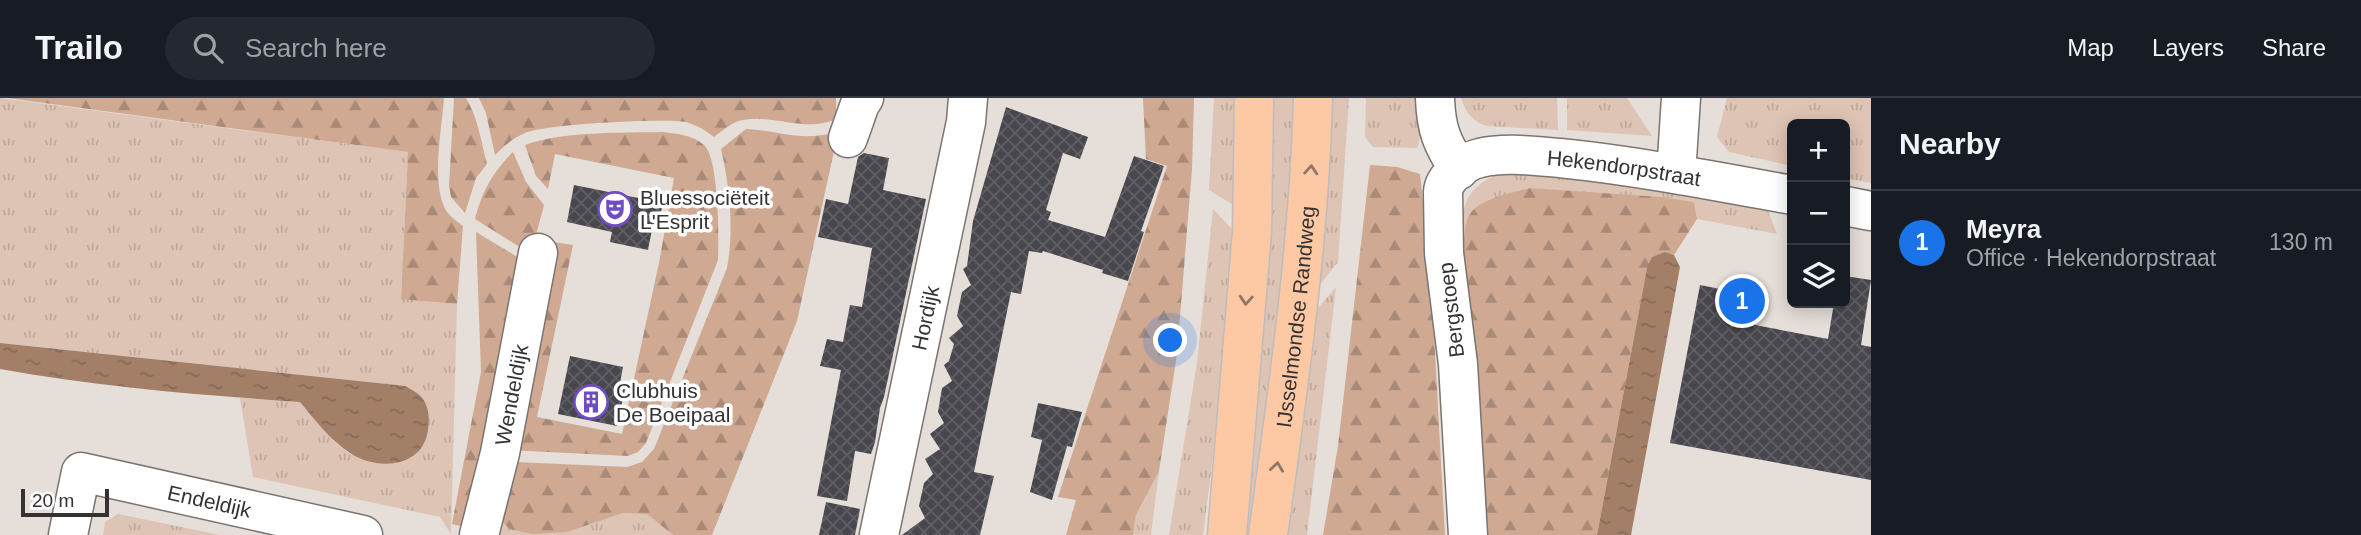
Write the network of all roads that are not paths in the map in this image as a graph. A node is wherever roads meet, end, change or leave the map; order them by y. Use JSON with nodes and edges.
{"nodes":[{"id":1,"x":864,"y":98,"type":"edge"},
{"id":2,"x":968,"y":98,"type":"edge"},
{"id":3,"x":1254,"y":98,"type":"edge"},
{"id":4,"x":1314,"y":98,"type":"edge"},
{"id":5,"x":1435,"y":98,"type":"edge"},
{"id":6,"x":1681,"y":98,"type":"edge"},
{"id":7,"x":848,"y":138,"type":"dead end"},
{"id":8,"x":1459,"y":170,"type":"junction"},
{"id":9,"x":1676,"y":174,"type":"junction"},
{"id":10,"x":1787,"y":194,"type":"edge"},
{"id":11,"x":1850,"y":207,"type":"edge"},
{"id":12,"x":1871,"y":211,"type":"edge"},
{"id":13,"x":538,"y":253,"type":"dead end"},
{"id":14,"x":350,"y":532,"type":"edge"},
{"id":15,"x":68,"y":535,"type":"edge"},
{"id":16,"x":479,"y":535,"type":"edge"},
{"id":17,"x":879,"y":535,"type":"edge"},
{"id":18,"x":1227,"y":535,"type":"edge"},
{"id":19,"x":1268,"y":535,"type":"edge"},
{"id":20,"x":1468,"y":535,"type":"edge"}],
"edges":[{"from":1,"to":7,"type":"street"},
{"from":2,"to":17,"type":"street","name":"Hordijk"},
{"from":3,"to":18,"type":"main road","one_way":true},
{"from":19,"to":4,"type":"main road","name":"IJsselmondse Randweg","one_way":true},
{"from":5,"to":8,"type":"street"},
{"from":6,"to":9,"type":"street"},
{"from":8,"to":9,"type":"street","name":"Hekendorpstraat"},
{"from":8,"to":20,"type":"street","name":"Bergstoep"},
{"from":9,"to":10,"type":"street","name":"Hekendorpstraat"},
{"from":11,"to":12,"type":"street"},
{"from":13,"to":16,"type":"street","name":"Wendeldijk"},
{"from":14,"to":15,"type":"street","name":"Endeldijk"}]}
